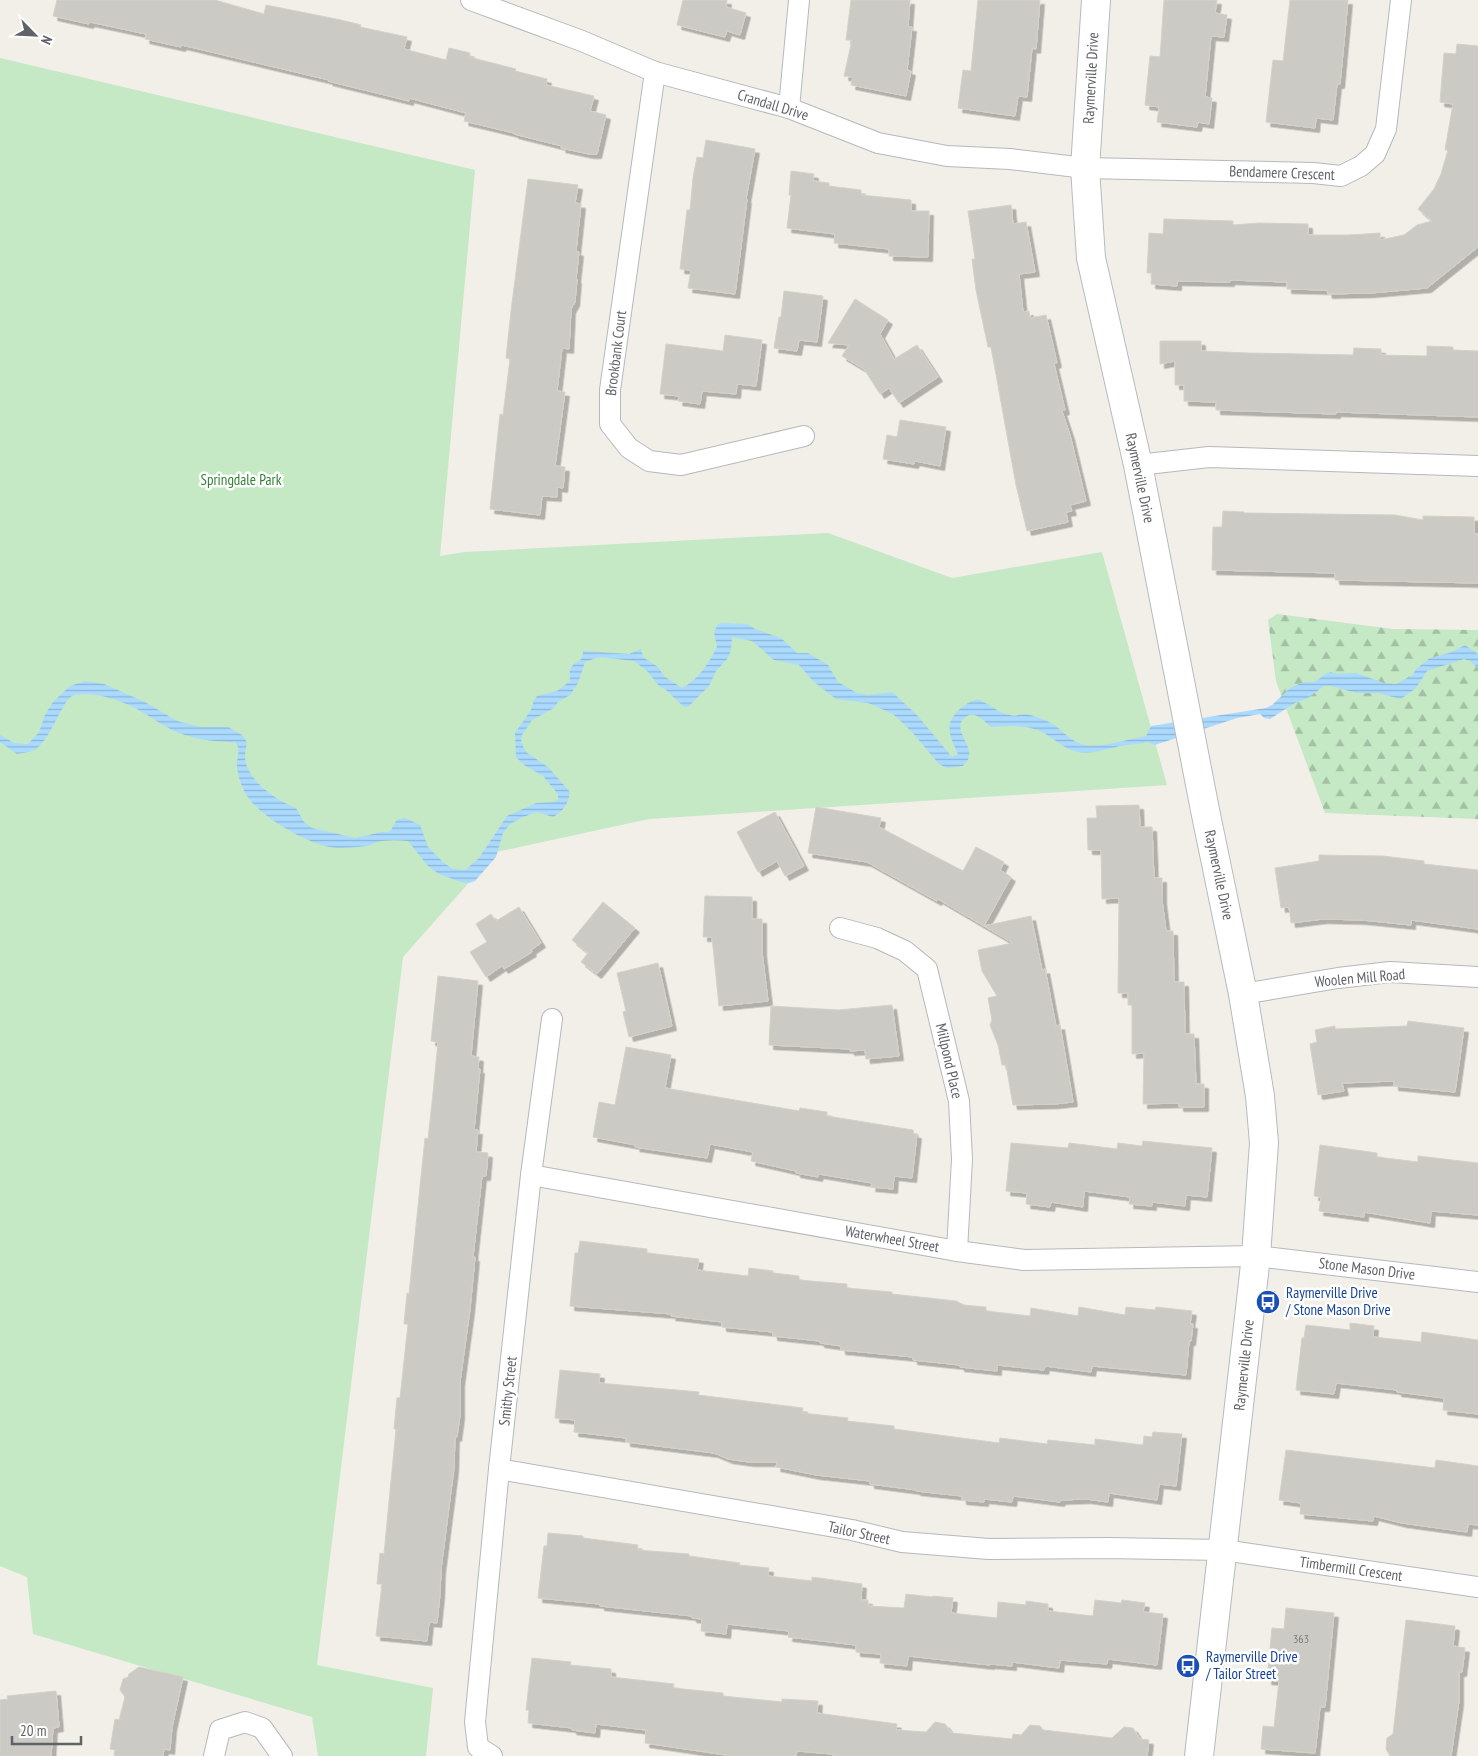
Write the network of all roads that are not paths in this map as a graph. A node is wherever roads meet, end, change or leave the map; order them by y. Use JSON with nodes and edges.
{"nodes":[{"id":1,"x":471,"y":0,"type":"edge"},
{"id":2,"x":799,"y":0,"type":"edge"},
{"id":3,"x":1096,"y":0,"type":"edge"},
{"id":4,"x":1402,"y":0,"type":"edge"},
{"id":5,"x":655,"y":72,"type":"junction"},
{"id":6,"x":789,"y":108,"type":"junction"},
{"id":7,"x":1085,"y":168,"type":"junction"},
{"id":8,"x":804,"y":436,"type":"dead end"},
{"id":9,"x":1138,"y":465,"type":"junction"},
{"id":10,"x":1478,"y":466,"type":"edge"},
{"id":11,"x":840,"y":928,"type":"dead end"},
{"id":12,"x":1478,"y":977,"type":"edge"},
{"id":13,"x":1244,"y":994,"type":"junction"},
{"id":14,"x":552,"y":1019,"type":"dead end"},
{"id":15,"x":532,"y":1176,"type":"junction"},
{"id":16,"x":957,"y":1251,"type":"junction"},
{"id":17,"x":1256,"y":1256,"type":"junction"},
{"id":18,"x":1478,"y":1282,"type":"edge"},
{"id":19,"x":499,"y":1469,"type":"junction"},
{"id":20,"x":1223,"y":1550,"type":"junction"},
{"id":21,"x":1478,"y":1587,"type":"edge"},
{"id":22,"x":214,"y":1756,"type":"edge"},
{"id":23,"x":282,"y":1756,"type":"edge"},
{"id":24,"x":492,"y":1756,"type":"edge"},
{"id":25,"x":1199,"y":1756,"type":"edge"}],
"edges":[{"from":1,"to":5,"type":"street","name":"Crandall Drive"},
{"from":2,"to":6,"type":"street"},
{"from":3,"to":7,"type":"street","name":"Raymerville Drive"},
{"from":4,"to":7,"type":"street","name":"Bendamere Crescent"},
{"from":5,"to":6,"type":"street","name":"Crandall Drive"},
{"from":5,"to":8,"type":"street","name":"Brookbank Court"},
{"from":6,"to":7,"type":"street","name":"Crandall Drive"},
{"from":7,"to":9,"type":"street","name":"Raymerville Drive"},
{"from":9,"to":10,"type":"street"},
{"from":9,"to":13,"type":"street","name":"Raymerville Drive"},
{"from":11,"to":16,"type":"street","name":"Millpond Place"},
{"from":12,"to":13,"type":"street","name":"Woolen Mill Road"},
{"from":13,"to":17,"type":"street","name":"Raymerville Drive"},
{"from":14,"to":15,"type":"street","name":"Smithy Street"},
{"from":15,"to":16,"type":"street","name":"Waterwheel Street"},
{"from":15,"to":19,"type":"street","name":"Smithy Street"},
{"from":16,"to":17,"type":"street","name":"Waterwheel Street"},
{"from":17,"to":18,"type":"street","name":"Stone Mason Drive"},
{"from":17,"to":20,"type":"street","name":"Raymerville Drive"},
{"from":19,"to":20,"type":"street","name":"Tailor Street"},
{"from":19,"to":24,"type":"street","name":"Smithy Street"},
{"from":20,"to":21,"type":"street","name":"Timbermill Crescent"},
{"from":20,"to":25,"type":"street","name":"Raymerville Drive"},
{"from":22,"to":23,"type":"street"}]}
